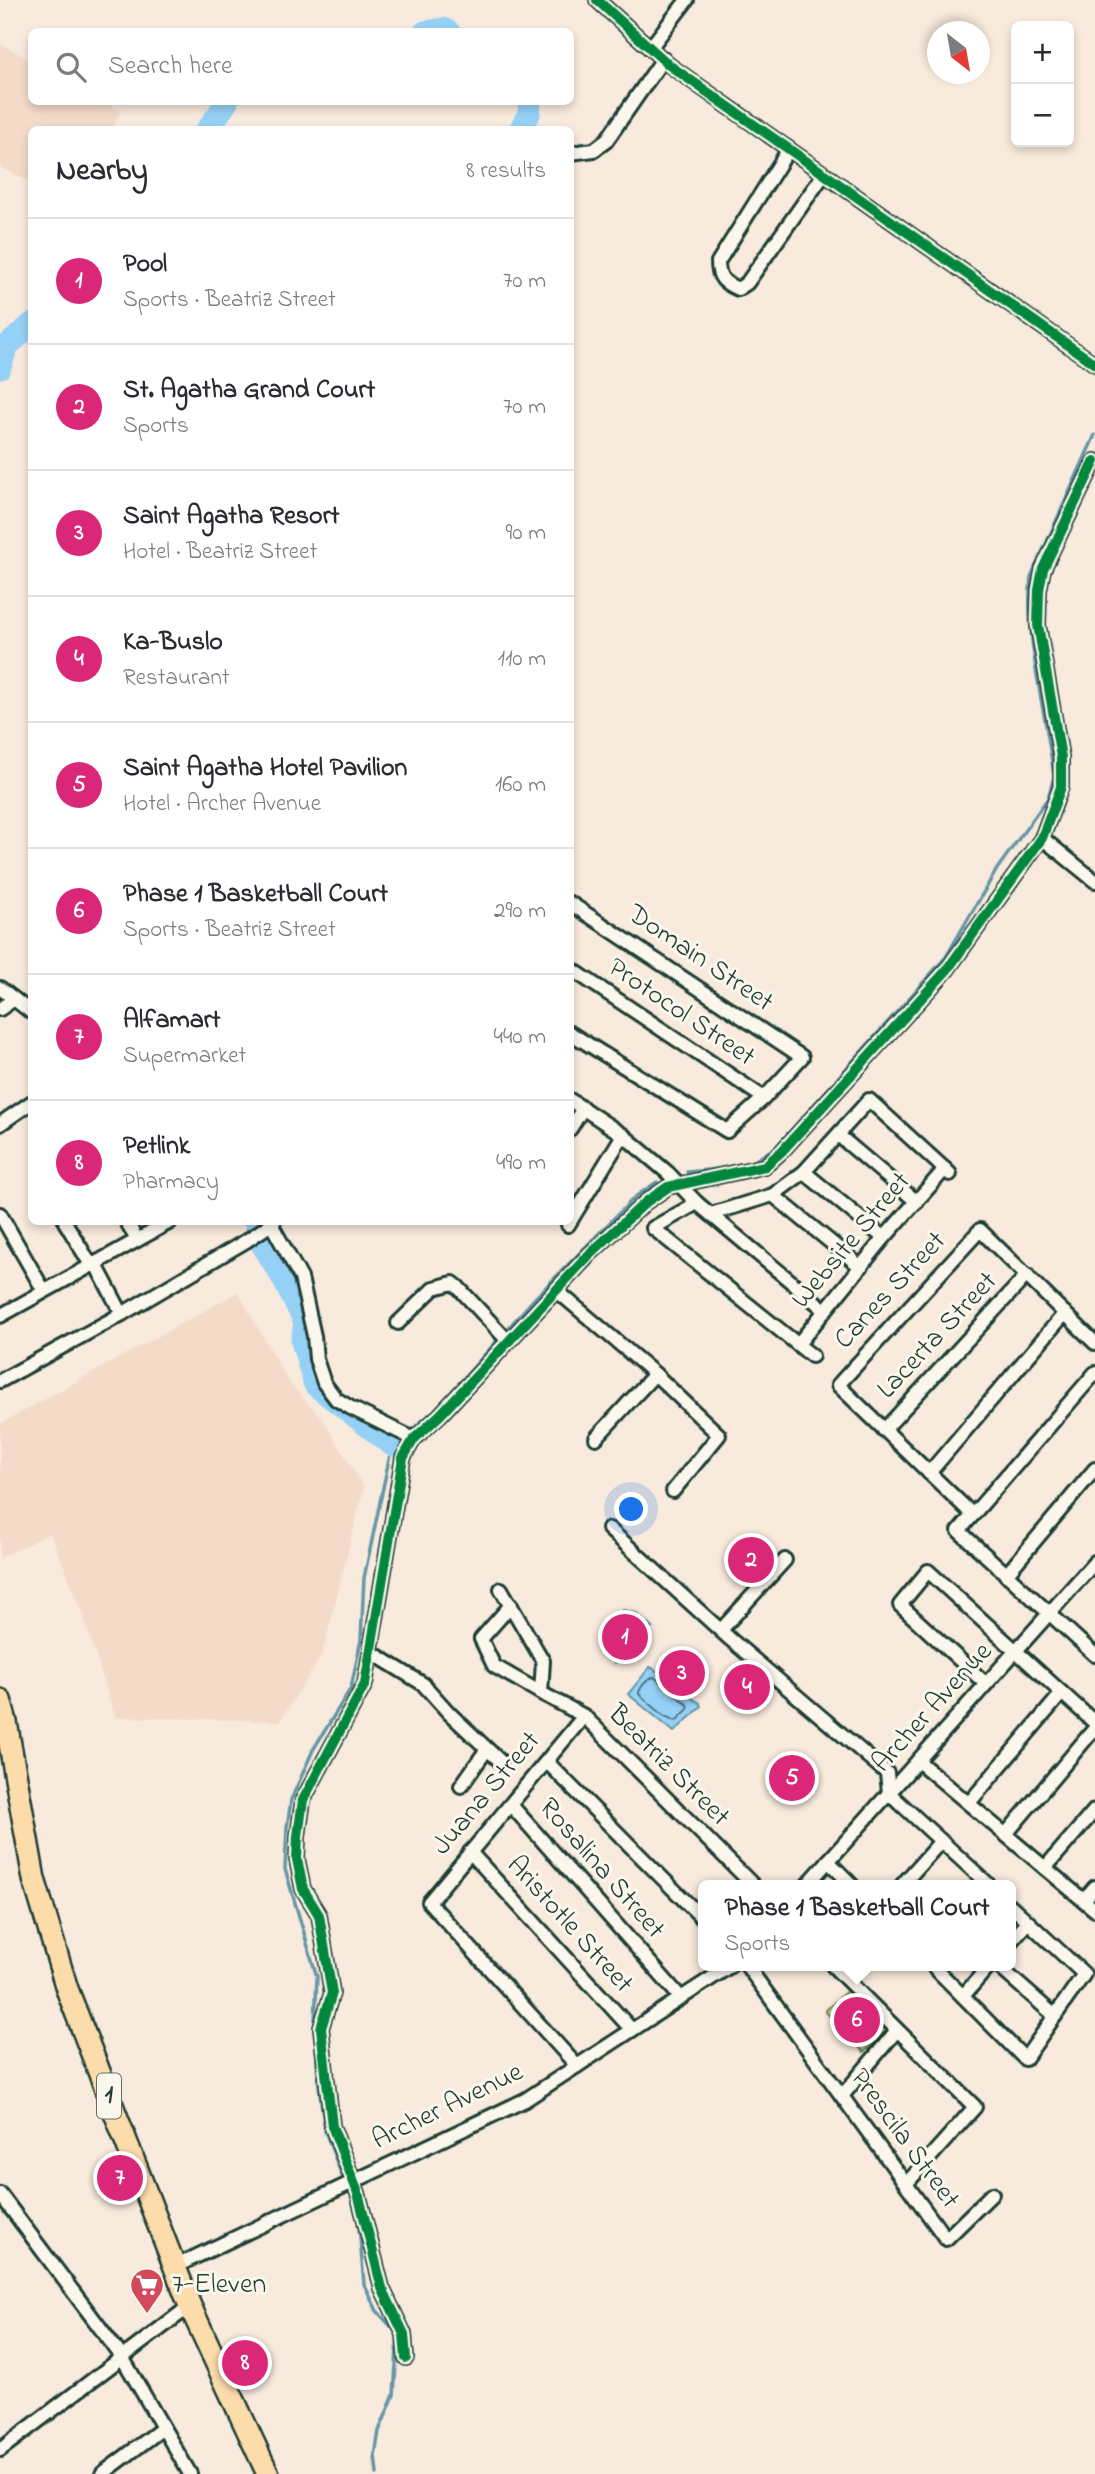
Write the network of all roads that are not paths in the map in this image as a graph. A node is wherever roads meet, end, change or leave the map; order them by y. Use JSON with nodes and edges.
{"nodes":[{"id":1,"x":597,"y":0,"type":"edge"},
{"id":2,"x":687,"y":0,"type":"edge"},
{"id":3,"x":650,"y":48,"type":"junction"},
{"id":4,"x":663,"y":59,"type":"junction"},
{"id":5,"x":789,"y":149,"type":"junction"},
{"id":6,"x":574,"y":152,"type":"edge"},
{"id":7,"x":824,"y":174,"type":"junction"},
{"id":8,"x":1095,"y":364,"type":"edge"},
{"id":9,"x":1095,"y":461,"type":"edge"},
{"id":10,"x":1042,"y":838,"type":"junction"},
{"id":11,"x":1095,"y":881,"type":"edge"},
{"id":12,"x":574,"y":906,"type":"edge"},
{"id":13,"x":574,"y":971,"type":"edge"},
{"id":14,"x":0,"y":988,"type":"edge"},
{"id":15,"x":13,"y":999,"type":"junction"},
{"id":16,"x":0,"y":1009,"type":"edge"},
{"id":17,"x":28,"y":1010,"type":"edge"},
{"id":18,"x":574,"y":1035,"type":"edge"},
{"id":19,"x":764,"y":1098,"type":"junction"},
{"id":20,"x":574,"y":1102,"type":"edge"},
{"id":21,"x":28,"y":1105,"type":"edge"},
{"id":22,"x":583,"y":1108,"type":"junction"},
{"id":23,"x":574,"y":1123,"type":"edge"},
{"id":24,"x":0,"y":1124,"type":"edge"},
{"id":25,"x":623,"y":1135,"type":"junction"},
{"id":26,"x":838,"y":1135,"type":"junction"},
{"id":27,"x":804,"y":1172,"type":"junction"},
{"id":28,"x":680,"y":1185,"type":"junction"},
{"id":29,"x":772,"y":1195,"type":"junction"},
{"id":30,"x":917,"y":1202,"type":"junction"},
{"id":31,"x":697,"y":1203,"type":"junction"},
{"id":32,"x":0,"y":1214,"type":"edge"},
{"id":33,"x":710,"y":1214,"type":"junction"},
{"id":34,"x":574,"y":1215,"type":"edge"},
{"id":35,"x":67,"y":1225,"type":"edge"},
{"id":36,"x":129,"y":1225,"type":"edge"},
{"id":37,"x":164,"y":1225,"type":"edge"},
{"id":38,"x":269,"y":1225,"type":"edge"},
{"id":39,"x":271,"y":1225,"type":"edge"},
{"id":40,"x":884,"y":1238,"type":"junction"},
{"id":41,"x":137,"y":1240,"type":"junction"},
{"id":42,"x":93,"y":1264,"type":"junction"},
{"id":43,"x":860,"y":1267,"type":"junction"},
{"id":44,"x":1027,"y":1275,"type":"junction"},
{"id":45,"x":556,"y":1290,"type":"junction"},
{"id":46,"x":44,"y":1291,"type":"junction"},
{"id":47,"x":825,"y":1310,"type":"junction"},
{"id":48,"x":1065,"y":1313,"type":"junction"},
{"id":49,"x":122,"y":1314,"type":"junction"},
{"id":50,"x":0,"y":1316,"type":"edge"},
{"id":51,"x":398,"y":1323,"type":"dead end"},
{"id":52,"x":504,"y":1337,"type":"junction"},
{"id":53,"x":1095,"y":1343,"type":"edge"},
{"id":54,"x":798,"y":1345,"type":"junction"},
{"id":55,"x":812,"y":1356,"type":"dead end"},
{"id":56,"x":1095,"y":1373,"type":"edge"},
{"id":57,"x":655,"y":1374,"type":"junction"},
{"id":58,"x":0,"y":1381,"type":"edge"},
{"id":59,"x":884,"y":1430,"type":"junction"},
{"id":60,"x":596,"y":1438,"type":"dead end"},
{"id":61,"x":414,"y":1439,"type":"junction"},
{"id":62,"x":1095,"y":1469,"type":"edge"},
{"id":63,"x":929,"y":1473,"type":"junction"},
{"id":64,"x":673,"y":1491,"type":"dead end"},
{"id":65,"x":973,"y":1515,"type":"junction"},
{"id":66,"x":610,"y":1530,"type":"dead end"},
{"id":67,"x":785,"y":1560,"type":"dead end"},
{"id":68,"x":1095,"y":1562,"type":"edge"},
{"id":69,"x":1006,"y":1575,"type":"junction"},
{"id":70,"x":501,"y":1588,"type":"dead end"},
{"id":71,"x":511,"y":1605,"type":"junction"},
{"id":72,"x":1049,"y":1614,"type":"junction"},
{"id":73,"x":721,"y":1630,"type":"junction"},
{"id":74,"x":1016,"y":1651,"type":"junction"},
{"id":75,"x":371,"y":1652,"type":"junction"},
{"id":76,"x":1095,"y":1655,"type":"edge"},
{"id":77,"x":986,"y":1684,"type":"junction"},
{"id":78,"x":541,"y":1693,"type":"junction"},
{"id":79,"x":1062,"y":1693,"type":"junction"},
{"id":80,"x":0,"y":1700,"type":"edge"},
{"id":81,"x":584,"y":1716,"type":"junction"},
{"id":82,"x":1095,"y":1726,"type":"edge"},
{"id":83,"x":487,"y":1749,"type":"junction"},
{"id":84,"x":918,"y":1760,"type":"junction"},
{"id":85,"x":500,"y":1761,"type":"dead end"},
{"id":86,"x":547,"y":1762,"type":"junction"},
{"id":87,"x":461,"y":1786,"type":"dead end"},
{"id":88,"x":889,"y":1793,"type":"junction"},
{"id":89,"x":969,"y":1803,"type":"junction"},
{"id":90,"x":511,"y":1805,"type":"junction"},
{"id":91,"x":1095,"y":1810,"type":"edge"},
{"id":92,"x":1006,"y":1835,"type":"junction"},
{"id":93,"x":941,"y":1841,"type":"junction"},
{"id":94,"x":470,"y":1852,"type":"junction"},
{"id":95,"x":828,"y":1861,"type":"junction"},
{"id":96,"x":1045,"y":1868,"type":"junction"},
{"id":97,"x":748,"y":1880,"type":"edge"},
{"id":98,"x":811,"y":1880,"type":"edge"},
{"id":99,"x":847,"y":1880,"type":"edge"},
{"id":100,"x":906,"y":1880,"type":"edge"},
{"id":101,"x":981,"y":1880,"type":"edge"},
{"id":102,"x":1095,"y":1887,"type":"edge"},
{"id":103,"x":1084,"y":1900,"type":"junction"},
{"id":104,"x":1095,"y":1910,"type":"edge"},
{"id":105,"x":1016,"y":1911,"type":"edge"},
{"id":106,"x":698,"y":1914,"type":"edge"},
{"id":107,"x":1028,"y":1922,"type":"junction"},
{"id":108,"x":1016,"y":1935,"type":"edge"},
{"id":109,"x":722,"y":1971,"type":"edge"},
{"id":110,"x":751,"y":1971,"type":"edge"},
{"id":111,"x":838,"y":1971,"type":"edge"},
{"id":112,"x":938,"y":1971,"type":"edge"},
{"id":113,"x":985,"y":1971,"type":"edge"},
{"id":114,"x":1004,"y":1971,"type":"edge"},
{"id":115,"x":963,"y":1996,"type":"junction"},
{"id":116,"x":681,"y":1998,"type":"junction"},
{"id":117,"x":1055,"y":2016,"type":"junction"},
{"id":118,"x":632,"y":2030,"type":"junction"},
{"id":119,"x":898,"y":2030,"type":"junction"},
{"id":120,"x":577,"y":2066,"type":"junction"},
{"id":121,"x":842,"y":2096,"type":"junction"},
{"id":122,"x":353,"y":2182,"type":"junction"},
{"id":123,"x":906,"y":2184,"type":"junction"},
{"id":124,"x":0,"y":2194,"type":"edge"},
{"id":125,"x":992,"y":2194,"type":"dead end"},
{"id":126,"x":173,"y":2267,"type":"junction"},
{"id":127,"x":190,"y":2306,"type":"junction"},
{"id":128,"x":122,"y":2357,"type":"junction"},
{"id":129,"x":407,"y":2358,"type":"dead end"},
{"id":130,"x":163,"y":2428,"type":"junction"},
{"id":131,"x":0,"y":2450,"type":"edge"},
{"id":132,"x":102,"y":2474,"type":"edge"},
{"id":133,"x":190,"y":2474,"type":"edge"},
{"id":134,"x":268,"y":2474,"type":"edge"}],
"edges":[{"from":1,"to":3,"type":"street"},
{"from":2,"to":3,"type":"street"},
{"from":3,"to":4,"type":"street"},
{"from":4,"to":5,"type":"street"},
{"from":4,"to":6,"type":"street"},
{"from":5,"to":7,"type":"street"},
{"from":5,"to":7,"type":"street"},
{"from":7,"to":8,"type":"street"},
{"from":9,"to":10,"type":"street"},
{"from":10,"to":11,"type":"street"},
{"from":10,"to":28,"type":"street"},
{"from":12,"to":19,"type":"street","name":"Domain Street"},
{"from":13,"to":19,"type":"street","name":"Protocol Street"},
{"from":14,"to":15,"type":"street"},
{"from":15,"to":16,"type":"street"},
{"from":15,"to":17,"type":"street"},
{"from":18,"to":19,"type":"street"},
{"from":20,"to":22,"type":"street"},
{"from":21,"to":24,"type":"street"},
{"from":22,"to":23,"type":"street"},
{"from":22,"to":25,"type":"street"},
{"from":25,"to":28,"type":"street"},
{"from":25,"to":34,"type":"street"},
{"from":26,"to":27,"type":"street"},
{"from":26,"to":30,"type":"street"},
{"from":26,"to":30,"type":"street","name":"Website Street"},
{"from":27,"to":29,"type":"street"},
{"from":27,"to":40,"type":"street"},
{"from":28,"to":31,"type":"street"},
{"from":28,"to":45,"type":"street"},
{"from":29,"to":33,"type":"street"},
{"from":29,"to":43,"type":"street"},
{"from":30,"to":40,"type":"street","name":"Website Street"},
{"from":31,"to":33,"type":"street"},
{"from":31,"to":54,"type":"street"},
{"from":32,"to":46,"type":"street"},
{"from":33,"to":47,"type":"street"},
{"from":35,"to":42,"type":"street"},
{"from":36,"to":41,"type":"street"},
{"from":37,"to":41,"type":"street"},
{"from":38,"to":49,"type":"street"},
{"from":39,"to":61,"type":"street"},
{"from":40,"to":43,"type":"street","name":"Website Street"},
{"from":41,"to":42,"type":"street"},
{"from":42,"to":46,"type":"street"},
{"from":42,"to":49,"type":"street"},
{"from":43,"to":47,"type":"street","name":"Website Street"},
{"from":44,"to":48,"type":"street"},
{"from":44,"to":59,"type":"street","name":"Lacerta Street"},
{"from":44,"to":59,"type":"street","name":"Canes Street"},
{"from":45,"to":52,"type":"street"},
{"from":45,"to":57,"type":"street"},
{"from":46,"to":50,"type":"street"},
{"from":47,"to":54,"type":"street","name":"Website Street"},
{"from":48,"to":53,"type":"street"},
{"from":48,"to":63,"type":"street"},
{"from":49,"to":58,"type":"street"},
{"from":51,"to":52,"type":"street"},
{"from":52,"to":61,"type":"street"},
{"from":54,"to":55,"type":"street"},
{"from":56,"to":65,"type":"street"},
{"from":57,"to":60,"type":"street"},
{"from":57,"to":64,"type":"street"},
{"from":59,"to":63,"type":"street"},
{"from":61,"to":75,"type":"street"},
{"from":62,"to":69,"type":"street"},
{"from":63,"to":65,"type":"street"},
{"from":65,"to":69,"type":"street"},
{"from":66,"to":73,"type":"street"},
{"from":67,"to":73,"type":"street"},
{"from":68,"to":72,"type":"street","name":"Archer Avenue"},
{"from":69,"to":72,"type":"street"},
{"from":70,"to":71,"type":"street"},
{"from":71,"to":78,"type":"street"},
{"from":71,"to":78,"type":"street","name":"Beatriz Street"},
{"from":72,"to":74,"type":"street","name":"Archer Avenue"},
{"from":72,"to":76,"type":"street"},
{"from":73,"to":88,"type":"street"},
{"from":74,"to":77,"type":"street","name":"Archer Avenue"},
{"from":74,"to":77,"type":"street"},
{"from":74,"to":79,"type":"street"},
{"from":75,"to":83,"type":"street"},
{"from":75,"to":122,"type":"street"},
{"from":77,"to":84,"type":"street","name":"Archer Avenue"},
{"from":78,"to":81,"type":"street","name":"Beatriz Street"},
{"from":79,"to":82,"type":"street"},
{"from":79,"to":89,"type":"street"},
{"from":80,"to":126,"type":"highway","number":"1"},
{"from":81,"to":86,"type":"street","name":"Juana Street"},
{"from":81,"to":97,"type":"street","name":"Beatriz Street"},
{"from":82,"to":92,"type":"street"},
{"from":83,"to":85,"type":"street"},
{"from":83,"to":87,"type":"street"},
{"from":84,"to":88,"type":"street","name":"Archer Avenue"},
{"from":84,"to":89,"type":"street"},
{"from":86,"to":90,"type":"street","name":"Juana Street"},
{"from":86,"to":106,"type":"street"},
{"from":88,"to":93,"type":"street"},
{"from":88,"to":95,"type":"street","name":"Archer Avenue"},
{"from":89,"to":92,"type":"street"},
{"from":90,"to":94,"type":"street","name":"Juana Street"},
{"from":90,"to":116,"type":"street","name":"Rosalina Street"},
{"from":91,"to":96,"type":"street"},
{"from":92,"to":96,"type":"street"},
{"from":93,"to":100,"type":"street"},
{"from":93,"to":101,"type":"street"},
{"from":94,"to":118,"type":"street","name":"Aristotle Street"},
{"from":94,"to":120,"type":"street","name":"Juana Street"},
{"from":95,"to":98,"type":"street","name":"Archer Avenue"},
{"from":95,"to":99,"type":"street"},
{"from":96,"to":103,"type":"street"},
{"from":102,"to":103,"type":"street"},
{"from":103,"to":104,"type":"street"},
{"from":105,"to":107,"type":"street"},
{"from":107,"to":108,"type":"street"},
{"from":107,"to":117,"type":"street"},
{"from":109,"to":116,"type":"street","name":"Archer Avenue"},
{"from":110,"to":121,"type":"street","name":"Prescila Street"},
{"from":111,"to":119,"type":"street"},
{"from":112,"to":115,"type":"street"},
{"from":113,"to":115,"type":"street"},
{"from":114,"to":117,"type":"street"},
{"from":115,"to":117,"type":"street"},
{"from":116,"to":118,"type":"street","name":"Archer Avenue"},
{"from":118,"to":120,"type":"street","name":"Archer Avenue"},
{"from":119,"to":121,"type":"street"},
{"from":119,"to":123,"type":"street"},
{"from":120,"to":122,"type":"street","name":"Archer Avenue"},
{"from":121,"to":123,"type":"street","name":"Prescila Street"},
{"from":122,"to":126,"type":"street","name":"Archer Avenue"},
{"from":122,"to":129,"type":"street"},
{"from":123,"to":125,"type":"street","name":"Prescila Street"},
{"from":124,"to":128,"type":"street"},
{"from":126,"to":127,"type":"highway","number":"1"},
{"from":127,"to":128,"type":"street"},
{"from":127,"to":134,"type":"highway","number":"1"},
{"from":128,"to":130,"type":"street"},
{"from":128,"to":131,"type":"street"},
{"from":130,"to":132,"type":"street"},
{"from":130,"to":133,"type":"street"}]}
